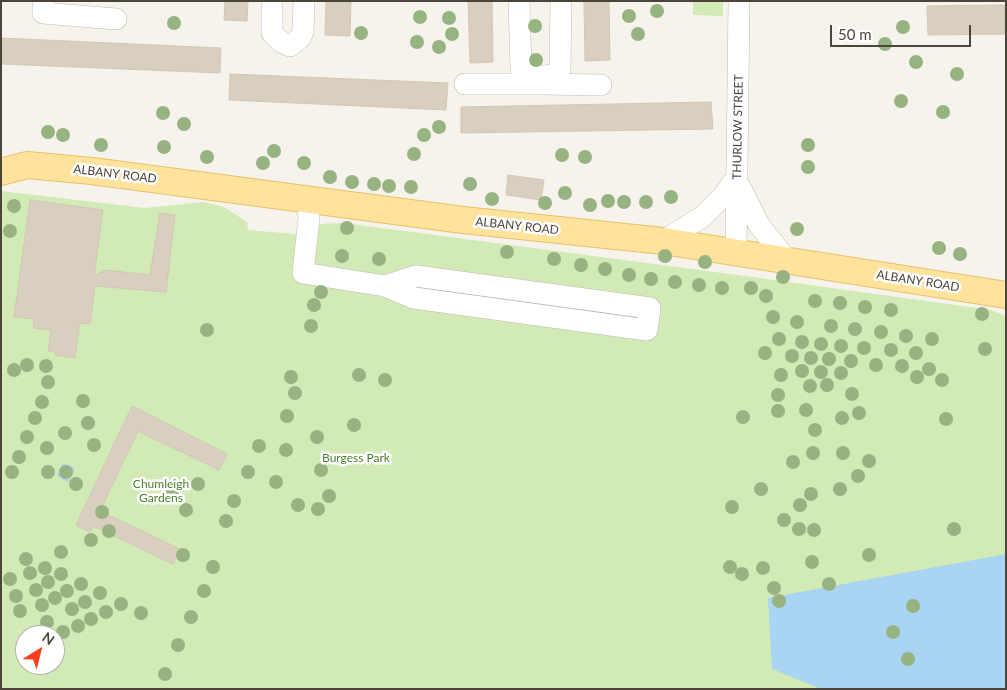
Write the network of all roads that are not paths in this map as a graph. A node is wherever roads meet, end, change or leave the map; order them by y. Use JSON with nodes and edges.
{"nodes":[{"id":1,"x":272,"y":1,"type":"edge"},
{"id":2,"x":304,"y":1,"type":"edge"},
{"id":3,"x":519,"y":1,"type":"edge"},
{"id":4,"x":561,"y":1,"type":"edge"},
{"id":5,"x":739,"y":1,"type":"edge"},
{"id":6,"x":43,"y":7,"type":"edge"},
{"id":7,"x":116,"y":19,"type":"dead end"},
{"id":8,"x":543,"y":80,"type":"junction"},
{"id":9,"x":465,"y":84,"type":"dead end"},
{"id":10,"x":601,"y":85,"type":"dead end"},
{"id":11,"x":1,"y":152,"type":"edge"},
{"id":12,"x":27,"y":166,"type":"junction"},
{"id":13,"x":1,"y":172,"type":"edge"},
{"id":14,"x":737,"y":178,"type":"junction"},
{"id":15,"x":307,"y":198,"type":"junction"},
{"id":16,"x":663,"y":241,"type":"junction"},
{"id":17,"x":736,"y":253,"type":"junction"},
{"id":18,"x":787,"y":260,"type":"junction"},
{"id":19,"x":386,"y":286,"type":"junction"},
{"id":20,"x":1006,"y":295,"type":"edge"}],
"edges":[{"from":1,"to":2,"type":"street"},
{"from":3,"to":8,"type":"street"},
{"from":4,"to":8,"type":"street"},
{"from":5,"to":14,"type":"street","name":"THURLOW STREET"},
{"from":6,"to":7,"type":"street"},
{"from":8,"to":9,"type":"street"},
{"from":8,"to":10,"type":"street"},
{"from":11,"to":12,"type":"main road","name":"ALBANY ROAD"},
{"from":12,"to":13,"type":"main road","name":"ALBANY ROAD"},
{"from":12,"to":15,"type":"main road","name":"ALBANY ROAD"},
{"from":14,"to":16,"type":"street"},
{"from":14,"to":17,"type":"street","name":"THURLOW STREET"},
{"from":14,"to":18,"type":"street"},
{"from":15,"to":16,"type":"main road","name":"ALBANY ROAD"},
{"from":15,"to":19,"type":"street"},
{"from":16,"to":17,"type":"main road","name":"ALBANY ROAD"},
{"from":17,"to":18,"type":"main road","name":"ALBANY ROAD"},
{"from":18,"to":20,"type":"main road","name":"ALBANY ROAD"},
{"from":19,"to":19,"type":"street"}]}
